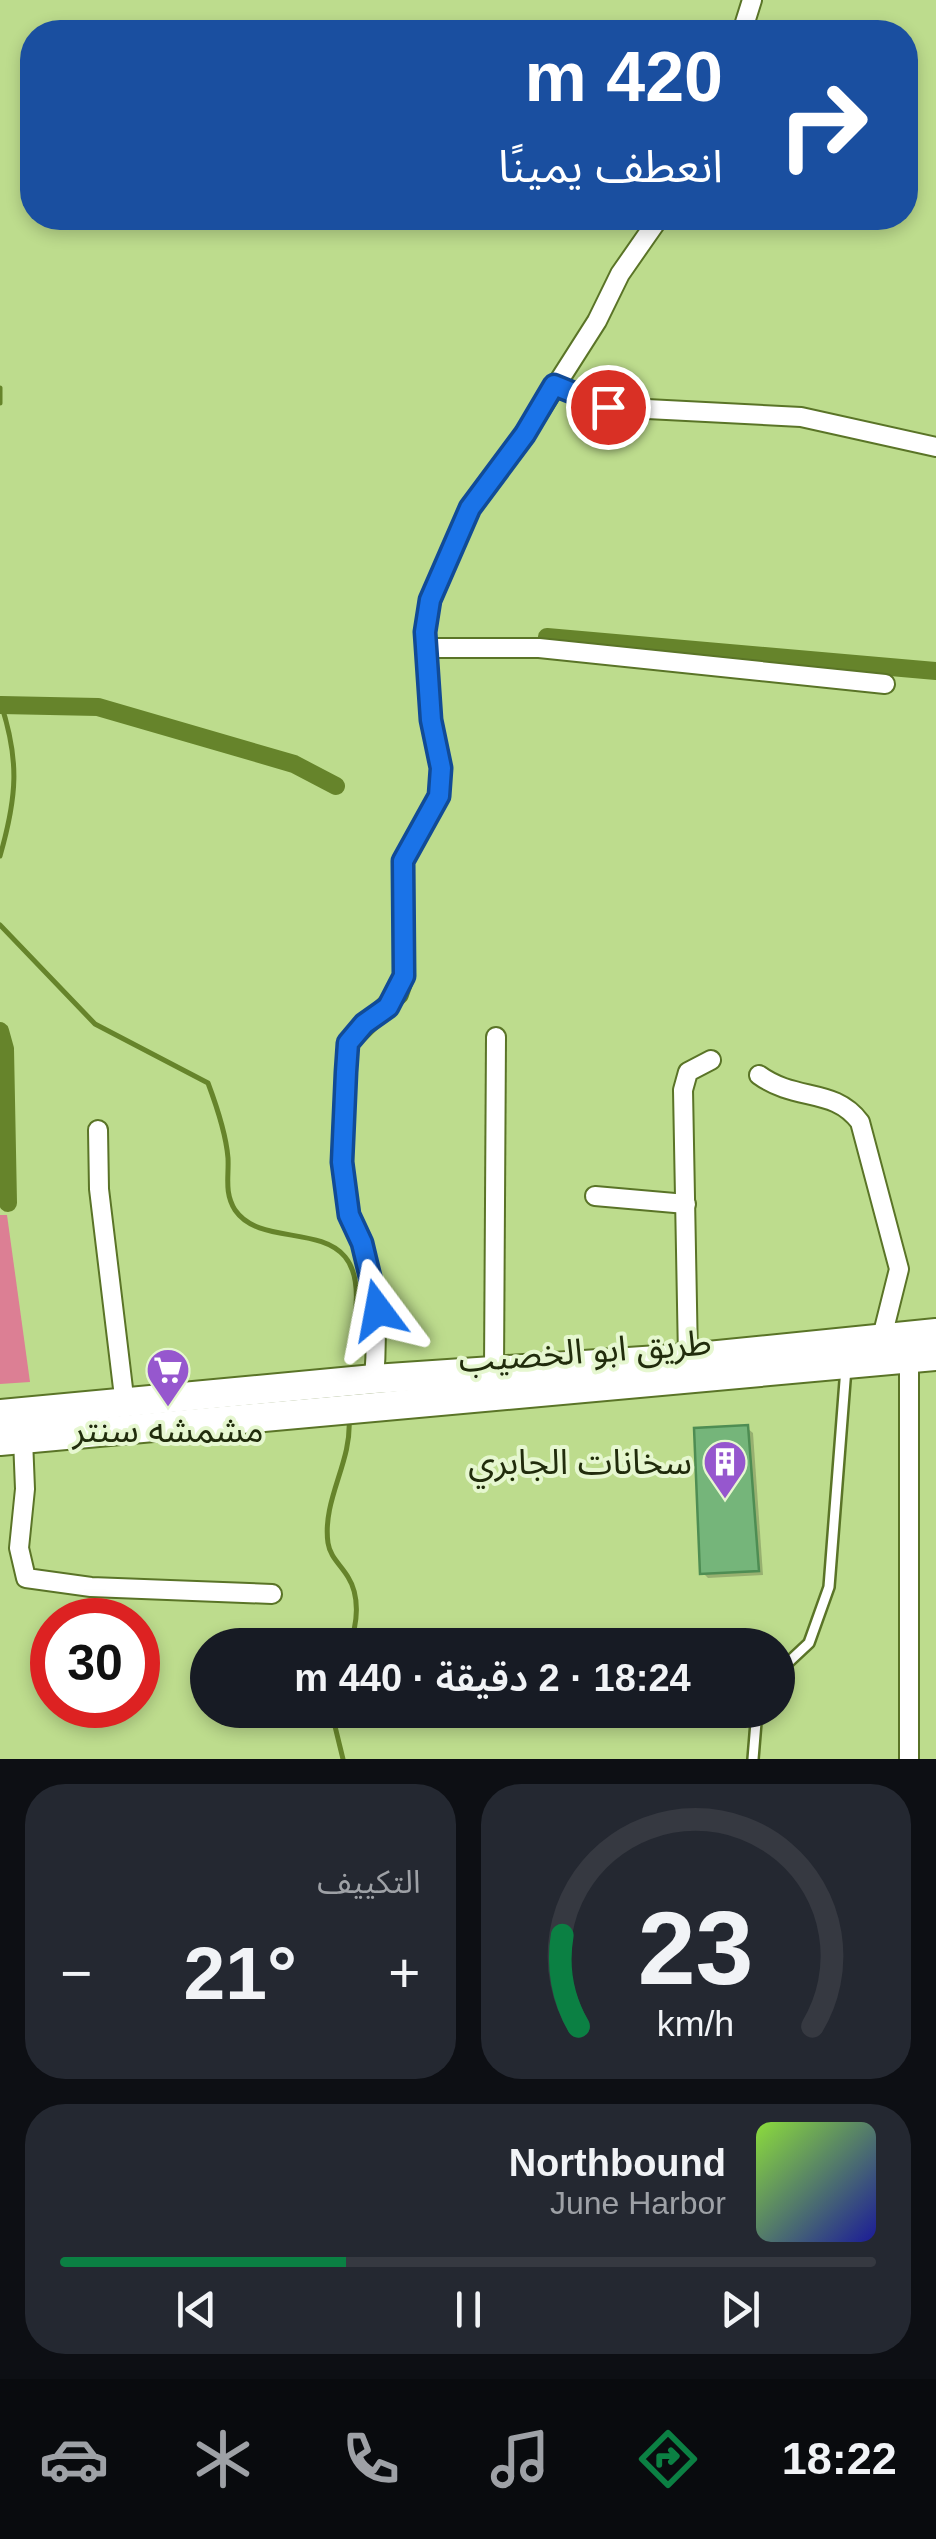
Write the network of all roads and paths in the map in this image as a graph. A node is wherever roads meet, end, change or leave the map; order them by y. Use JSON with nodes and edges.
{"nodes":[{"id":1,"x":651,"y":230,"type":"edge"},
{"id":2,"x":554,"y":385,"type":"junction"},
{"id":3,"x":936,"y":447,"type":"edge"},
{"id":4,"x":427,"y":648,"type":"junction"},
{"id":5,"x":885,"y":684,"type":"dead end"},
{"id":6,"x":496,"y":1037,"type":"dead end"},
{"id":7,"x":712,"y":1060,"type":"dead end"},
{"id":8,"x":759,"y":1075,"type":"dead end"},
{"id":9,"x":98,"y":1130,"type":"dead end"},
{"id":10,"x":595,"y":1196,"type":"dead end"},
{"id":11,"x":686,"y":1204,"type":"junction"},
{"id":12,"x":936,"y":1333,"type":"edge"},
{"id":13,"x":882,"y":1337,"type":"junction"},
{"id":14,"x":922,"y":1357,"type":"edge"},
{"id":15,"x":688,"y":1358,"type":"junction"},
{"id":16,"x":846,"y":1366,"type":"junction"},
{"id":17,"x":494,"y":1370,"type":"junction"},
{"id":18,"x":374,"y":1379,"type":"junction"},
{"id":19,"x":126,"y":1405,"type":"junction"},
{"id":20,"x":0,"y":1414,"type":"edge"},
{"id":21,"x":11,"y":1440,"type":"edge"},
{"id":22,"x":272,"y":1594,"type":"dead end"},
{"id":23,"x":795,"y":1656,"type":"edge"},
{"id":24,"x":756,"y":1728,"type":"edge"},
{"id":25,"x":753,"y":1759,"type":"edge"},
{"id":26,"x":910,"y":1759,"type":"edge"}],
"edges":[{"from":1,"to":2,"type":"street"},
{"from":2,"to":3,"type":"street"},
{"from":2,"to":4,"type":"street"},
{"from":4,"to":5,"type":"street"},
{"from":4,"to":18,"type":"street"},
{"from":6,"to":17,"type":"street"},
{"from":7,"to":11,"type":"street"},
{"from":8,"to":13,"type":"street"},
{"from":9,"to":19,"type":"street"},
{"from":10,"to":11,"type":"street"},
{"from":11,"to":15,"type":"street"},
{"from":12,"to":13,"type":"main road","name":"طريق ابو الخصيب"},
{"from":13,"to":15,"type":"main road","name":"طريق ابو الخصيب"},
{"from":14,"to":16,"type":"main road","name":"طريق ابو الخصيب"},
{"from":14,"to":26,"type":"street"},
{"from":15,"to":17,"type":"main road","name":"طريق ابو الخصيب"},
{"from":16,"to":21,"type":"main road","name":"طريق ابو الخصيب"},
{"from":16,"to":23,"type":"lane"},
{"from":17,"to":18,"type":"main road","name":"طريق ابو الخصيب"},
{"from":18,"to":19,"type":"main road","name":"طريق ابو الخصيب"},
{"from":19,"to":20,"type":"main road","name":"طريق ابو الخصيب"},
{"from":21,"to":22,"type":"street"},
{"from":24,"to":25,"type":"lane"}]}
